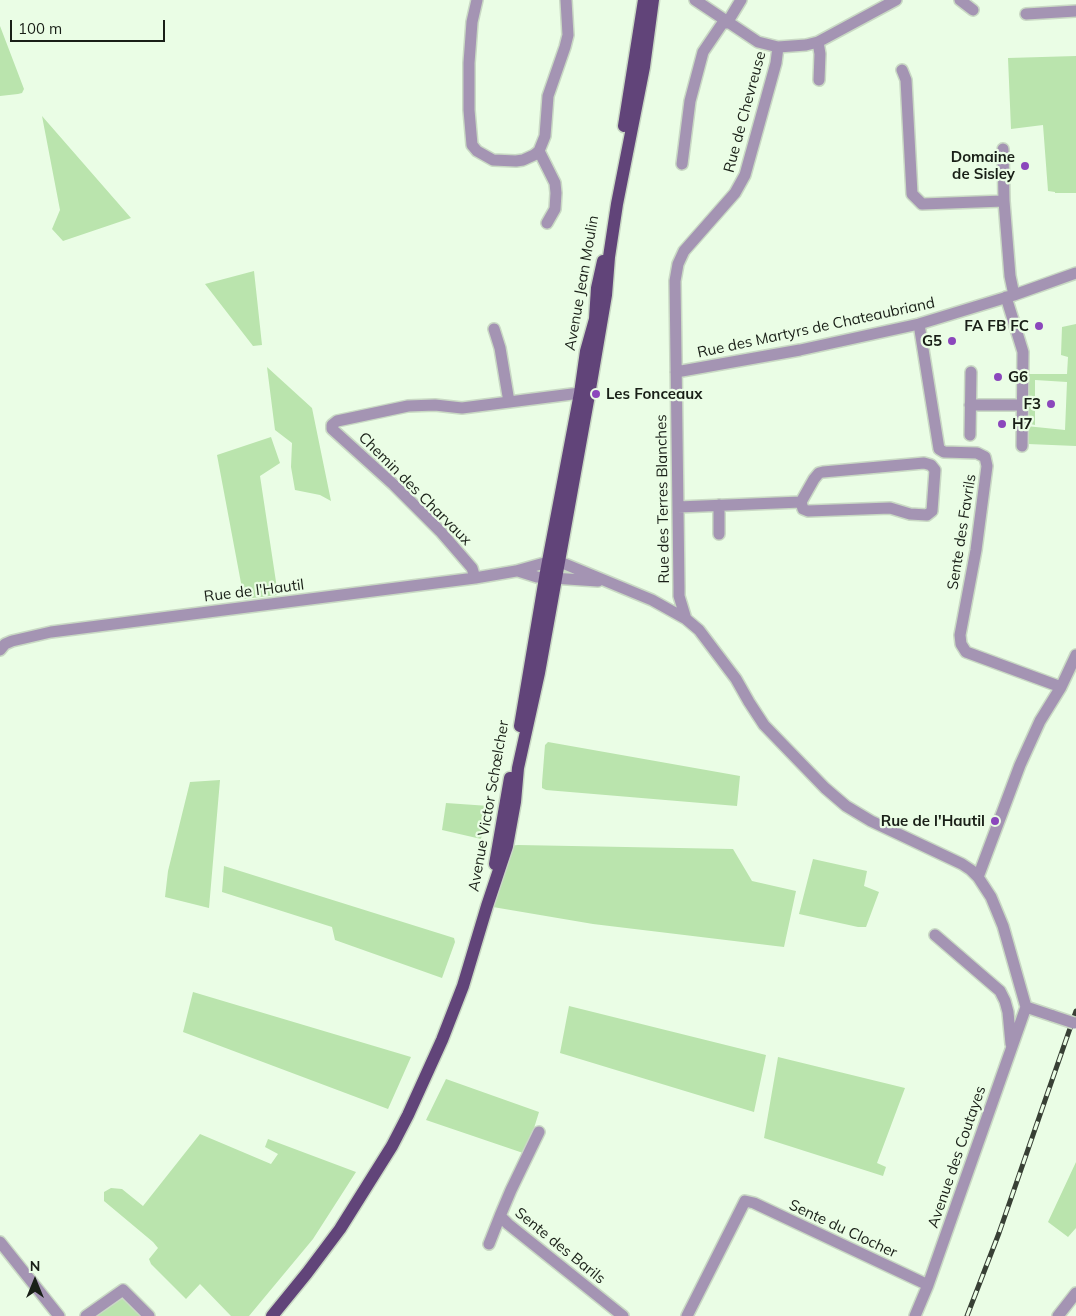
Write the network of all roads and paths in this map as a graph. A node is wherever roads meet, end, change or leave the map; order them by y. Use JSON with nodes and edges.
{"nodes":[{"id":1,"x":477,"y":0,"type":"edge"},
{"id":2,"x":566,"y":0,"type":"edge"},
{"id":3,"x":644,"y":0,"type":"edge"},
{"id":4,"x":653,"y":0,"type":"edge"},
{"id":5,"x":695,"y":0,"type":"edge"},
{"id":6,"x":741,"y":0,"type":"edge"},
{"id":7,"x":896,"y":0,"type":"edge"},
{"id":8,"x":960,"y":0,"type":"edge"},
{"id":9,"x":973,"y":10,"type":"dead end"},
{"id":10,"x":1076,"y":11,"type":"edge"},
{"id":11,"x":1026,"y":14,"type":"dead end"},
{"id":12,"x":726,"y":22,"type":"junction"},
{"id":13,"x":818,"y":42,"type":"junction"},
{"id":14,"x":778,"y":47,"type":"junction"},
{"id":15,"x":902,"y":70,"type":"dead end"},
{"id":16,"x":818,"y":80,"type":"dead end"},
{"id":17,"x":1003,"y":149,"type":"dead end"},
{"id":18,"x":539,"y":151,"type":"junction"},
{"id":19,"x":682,"y":164,"type":"dead end"},
{"id":20,"x":1004,"y":200,"type":"junction"},
{"id":21,"x":547,"y":223,"type":"dead end"},
{"id":22,"x":1076,"y":273,"type":"edge"},
{"id":23,"x":1010,"y":296,"type":"junction"},
{"id":24,"x":919,"y":324,"type":"junction"},
{"id":25,"x":494,"y":328,"type":"dead end"},
{"id":26,"x":676,"y":372,"type":"junction"},
{"id":27,"x":971,"y":372,"type":"dead end"},
{"id":28,"x":580,"y":393,"type":"junction"},
{"id":29,"x":509,"y":402,"type":"junction"},
{"id":30,"x":970,"y":405,"type":"junction"},
{"id":31,"x":1022,"y":405,"type":"junction"},
{"id":32,"x":970,"y":435,"type":"dead end"},
{"id":33,"x":1022,"y":446,"type":"dead end"},
{"id":34,"x":800,"y":502,"type":"junction"},
{"id":35,"x":719,"y":505,"type":"junction"},
{"id":36,"x":678,"y":507,"type":"junction"},
{"id":37,"x":720,"y":534,"type":"dead end"},
{"id":38,"x":551,"y":570,"type":"junction"},
{"id":39,"x":474,"y":578,"type":"junction"},
{"id":40,"x":609,"y":581,"type":"junction"},
{"id":41,"x":679,"y":596,"type":"junction"},
{"id":42,"x":671,"y":609,"type":"junction"},
{"id":43,"x":686,"y":620,"type":"junction"},
{"id":44,"x":1,"y":648,"type":"edge"},
{"id":45,"x":1076,"y":656,"type":"edge"},
{"id":46,"x":1061,"y":687,"type":"junction"},
{"id":47,"x":978,"y":877,"type":"junction"},
{"id":48,"x":935,"y":935,"type":"dead end"},
{"id":49,"x":1026,"y":1006,"type":"junction"},
{"id":50,"x":1076,"y":1024,"type":"edge"},
{"id":51,"x":1012,"y":1048,"type":"junction"},
{"id":52,"x":539,"y":1132,"type":"dead end"},
{"id":53,"x":500,"y":1216,"type":"junction"},
{"id":54,"x":489,"y":1244,"type":"dead end"},
{"id":55,"x":1,"y":1245,"type":"edge"},
{"id":56,"x":928,"y":1285,"type":"junction"},
{"id":57,"x":1076,"y":1293,"type":"edge"},
{"id":58,"x":59,"y":1316,"type":"edge"},
{"id":59,"x":86,"y":1316,"type":"edge"},
{"id":60,"x":149,"y":1316,"type":"edge"},
{"id":61,"x":272,"y":1316,"type":"edge"},
{"id":62,"x":623,"y":1316,"type":"edge"},
{"id":63,"x":687,"y":1316,"type":"edge"},
{"id":64,"x":915,"y":1316,"type":"edge"},
{"id":65,"x":1058,"y":1316,"type":"edge"}],
"edges":[{"from":1,"to":18,"type":"street"},
{"from":2,"to":18,"type":"street"},
{"from":3,"to":28,"type":"main road","name":"Avenue Jean Moulin"},
{"from":4,"to":38,"type":"main road","name":"Avenue Jean Moulin"},
{"from":5,"to":12,"type":"street"},
{"from":6,"to":12,"type":"street"},
{"from":7,"to":13,"type":"street"},
{"from":8,"to":9,"type":"street"},
{"from":10,"to":11,"type":"street"},
{"from":12,"to":14,"type":"street"},
{"from":12,"to":19,"type":"street"},
{"from":13,"to":14,"type":"street"},
{"from":13,"to":16,"type":"street"},
{"from":14,"to":26,"type":"street","name":"Rue de Chevreuse"},
{"from":15,"to":20,"type":"street"},
{"from":17,"to":20,"type":"street"},
{"from":18,"to":21,"type":"street"},
{"from":20,"to":23,"type":"street"},
{"from":22,"to":23,"type":"street","name":"Rue des Martyrs de Chateaubriand"},
{"from":23,"to":24,"type":"street","name":"Rue des Martyrs de Chateaubriand"},
{"from":23,"to":31,"type":"street"},
{"from":24,"to":26,"type":"street","name":"Rue des Martyrs de Chateaubriand"},
{"from":24,"to":46,"type":"street","name":"Sente des Favrils"},
{"from":25,"to":29,"type":"street"},
{"from":26,"to":36,"type":"street","name":"Rue des Terres Blanches"},
{"from":27,"to":30,"type":"street"},
{"from":28,"to":29,"type":"street"},
{"from":28,"to":38,"type":"main road","name":"Avenue Jean Moulin"},
{"from":29,"to":39,"type":"street","name":"Chemin des Charvaux"},
{"from":30,"to":31,"type":"street"},
{"from":30,"to":32,"type":"street"},
{"from":31,"to":33,"type":"street"},
{"from":34,"to":34,"type":"street"},
{"from":34,"to":35,"type":"street"},
{"from":35,"to":36,"type":"street"},
{"from":35,"to":37,"type":"street"},
{"from":36,"to":41,"type":"street","name":"Rue des Terres Blanches"},
{"from":38,"to":39,"type":"street","name":"Rue de l'Hautil"},
{"from":38,"to":40,"type":"street","name":"Rue de l'Hautil"},
{"from":38,"to":40,"type":"street","name":"Rue de l'Hautil"},
{"from":38,"to":61,"type":"main road","name":"Avenue Victor Schœlcher"},
{"from":39,"to":44,"type":"street","name":"Rue de l'Hautil"},
{"from":40,"to":42,"type":"street","name":"Rue de l'Hautil"},
{"from":41,"to":42,"type":"street","name":"Rue des Terres Blanches"},
{"from":41,"to":43,"type":"street","name":"Rue des Terres Blanches"},
{"from":42,"to":43,"type":"street","name":"Rue de l'Hautil"},
{"from":43,"to":47,"type":"street","name":"Rue de l'Hautil"},
{"from":45,"to":46,"type":"street"},
{"from":46,"to":47,"type":"street"},
{"from":47,"to":49,"type":"street","name":"Rue de l'Hautil"},
{"from":48,"to":51,"type":"street"},
{"from":49,"to":50,"type":"street","bridge":true},
{"from":49,"to":51,"type":"street","name":"Avenue des Coutayes"},
{"from":51,"to":56,"type":"street","name":"Avenue des Coutayes"},
{"from":52,"to":53,"type":"street","name":"Sente des Barils"},
{"from":53,"to":54,"type":"street"},
{"from":53,"to":62,"type":"street","name":"Sente des Barils"},
{"from":55,"to":58,"type":"street"},
{"from":56,"to":63,"type":"street","name":"Sente du Clocher"},
{"from":56,"to":64,"type":"street","name":"Avenue des Coutayes"},
{"from":57,"to":65,"type":"street"},
{"from":59,"to":60,"type":"street"}]}
